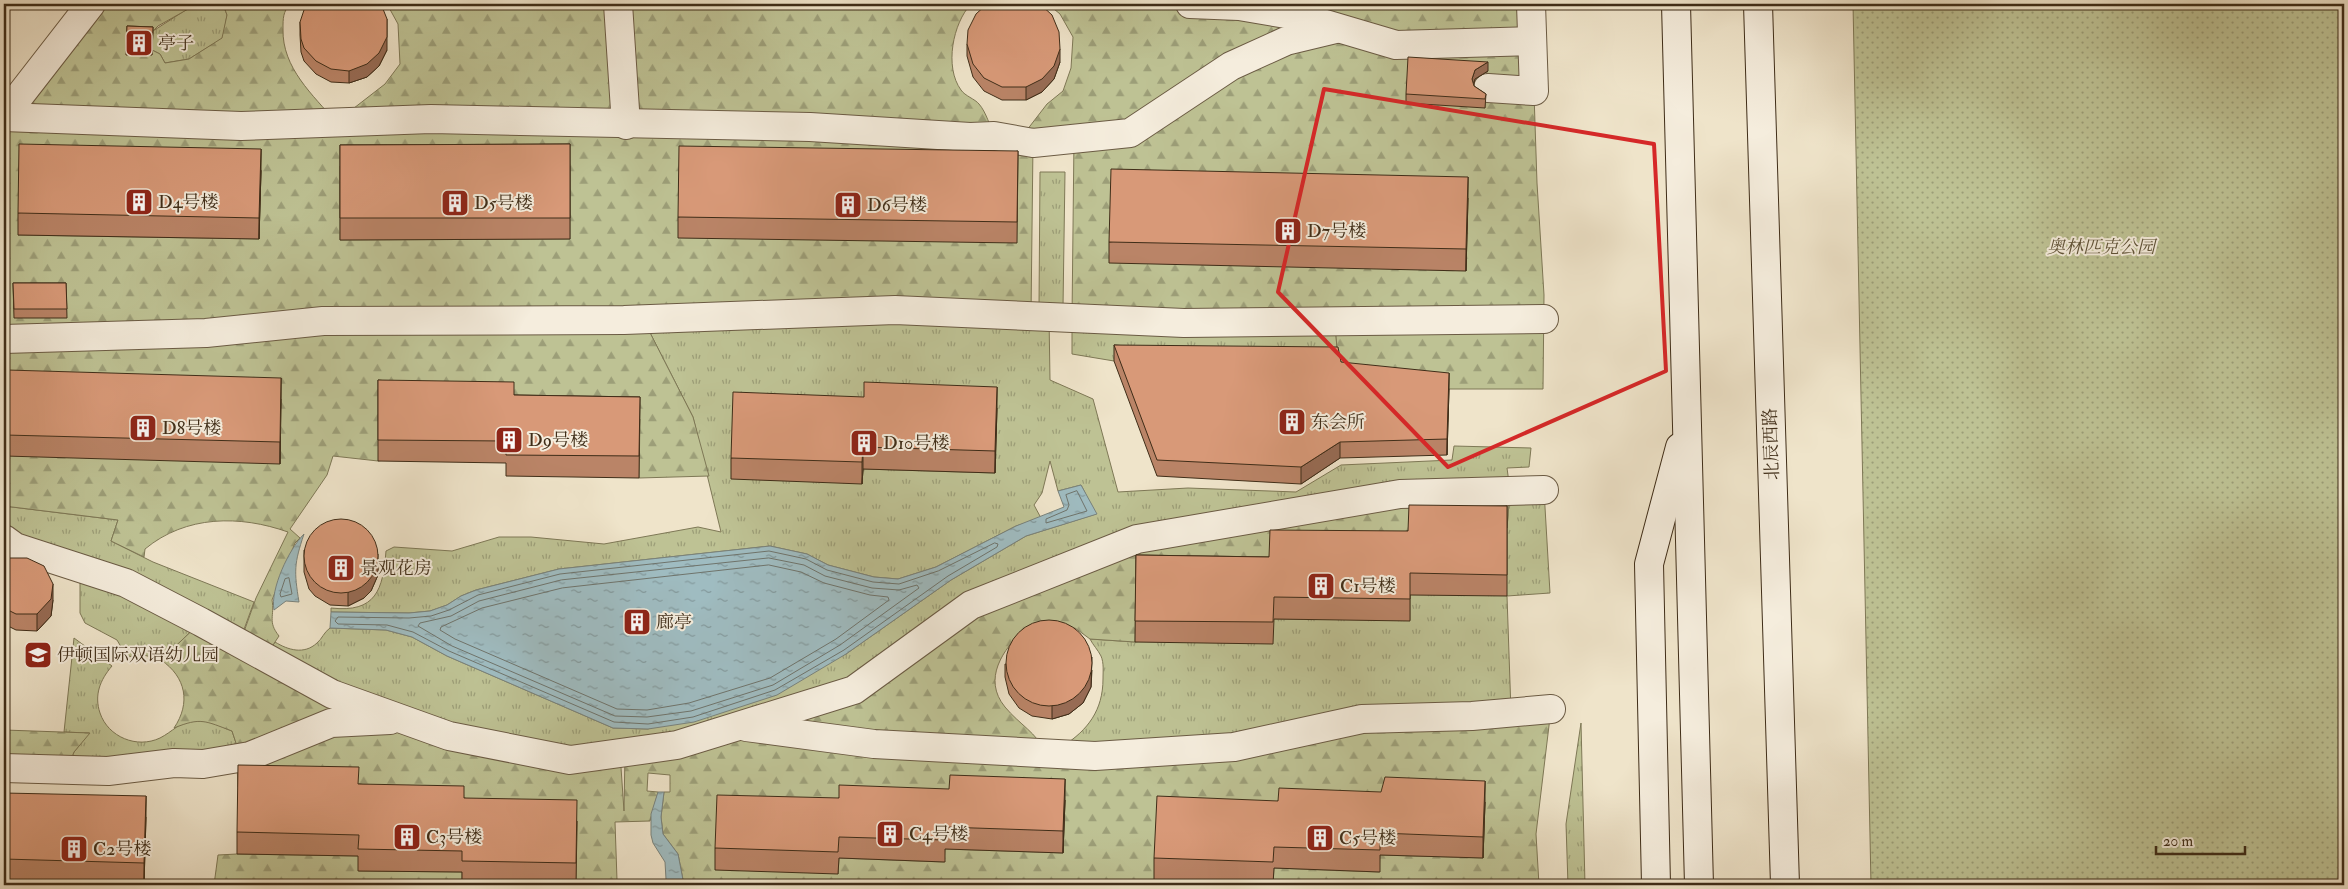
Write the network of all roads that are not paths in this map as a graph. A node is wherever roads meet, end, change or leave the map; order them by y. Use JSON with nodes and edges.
{"nodes":[{"id":1,"x":91,"y":4,"type":"edge"},
{"id":2,"x":618,"y":4,"type":"edge"},
{"id":3,"x":1190,"y":4,"type":"edge"},
{"id":4,"x":1531,"y":4,"type":"edge"},
{"id":5,"x":1676,"y":4,"type":"edge"},
{"id":6,"x":1758,"y":4,"type":"edge"},
{"id":7,"x":1336,"y":29,"type":"junction"},
{"id":8,"x":1532,"y":41,"type":"junction"},
{"id":9,"x":1488,"y":88,"type":"dead end"},
{"id":10,"x":4,"y":116,"type":"edge"},
{"id":11,"x":626,"y":124,"type":"junction"},
{"id":12,"x":1544,"y":319,"type":"dead end"},
{"id":13,"x":4,"y":339,"type":"edge"},
{"id":14,"x":1687,"y":424,"type":"junction"},
{"id":15,"x":1544,"y":490,"type":"dead end"},
{"id":16,"x":4,"y":539,"type":"edge"},
{"id":17,"x":1551,"y":709,"type":"dead end"},
{"id":18,"x":401,"y":719,"type":"junction"},
{"id":19,"x":737,"y":726,"type":"junction"},
{"id":20,"x":4,"y":768,"type":"edge"},
{"id":21,"x":1656,"y":885,"type":"edge"},
{"id":22,"x":1699,"y":885,"type":"edge"},
{"id":23,"x":1785,"y":885,"type":"edge"}],
"edges":[{"from":1,"to":10,"type":"street"},
{"from":2,"to":11,"type":"street"},
{"from":3,"to":7,"type":"street"},
{"from":4,"to":8,"type":"street"},
{"from":5,"to":14,"type":"street"},
{"from":6,"to":23,"type":"street","name":"北辰西路"},
{"from":7,"to":8,"type":"street"},
{"from":7,"to":11,"type":"street"},
{"from":8,"to":9,"type":"street"},
{"from":10,"to":11,"type":"street"},
{"from":12,"to":13,"type":"street"},
{"from":14,"to":21,"type":"street"},
{"from":14,"to":22,"type":"street"},
{"from":15,"to":19,"type":"street"},
{"from":16,"to":18,"type":"street"},
{"from":17,"to":19,"type":"street"},
{"from":18,"to":19,"type":"street"},
{"from":18,"to":20,"type":"street"}]}
